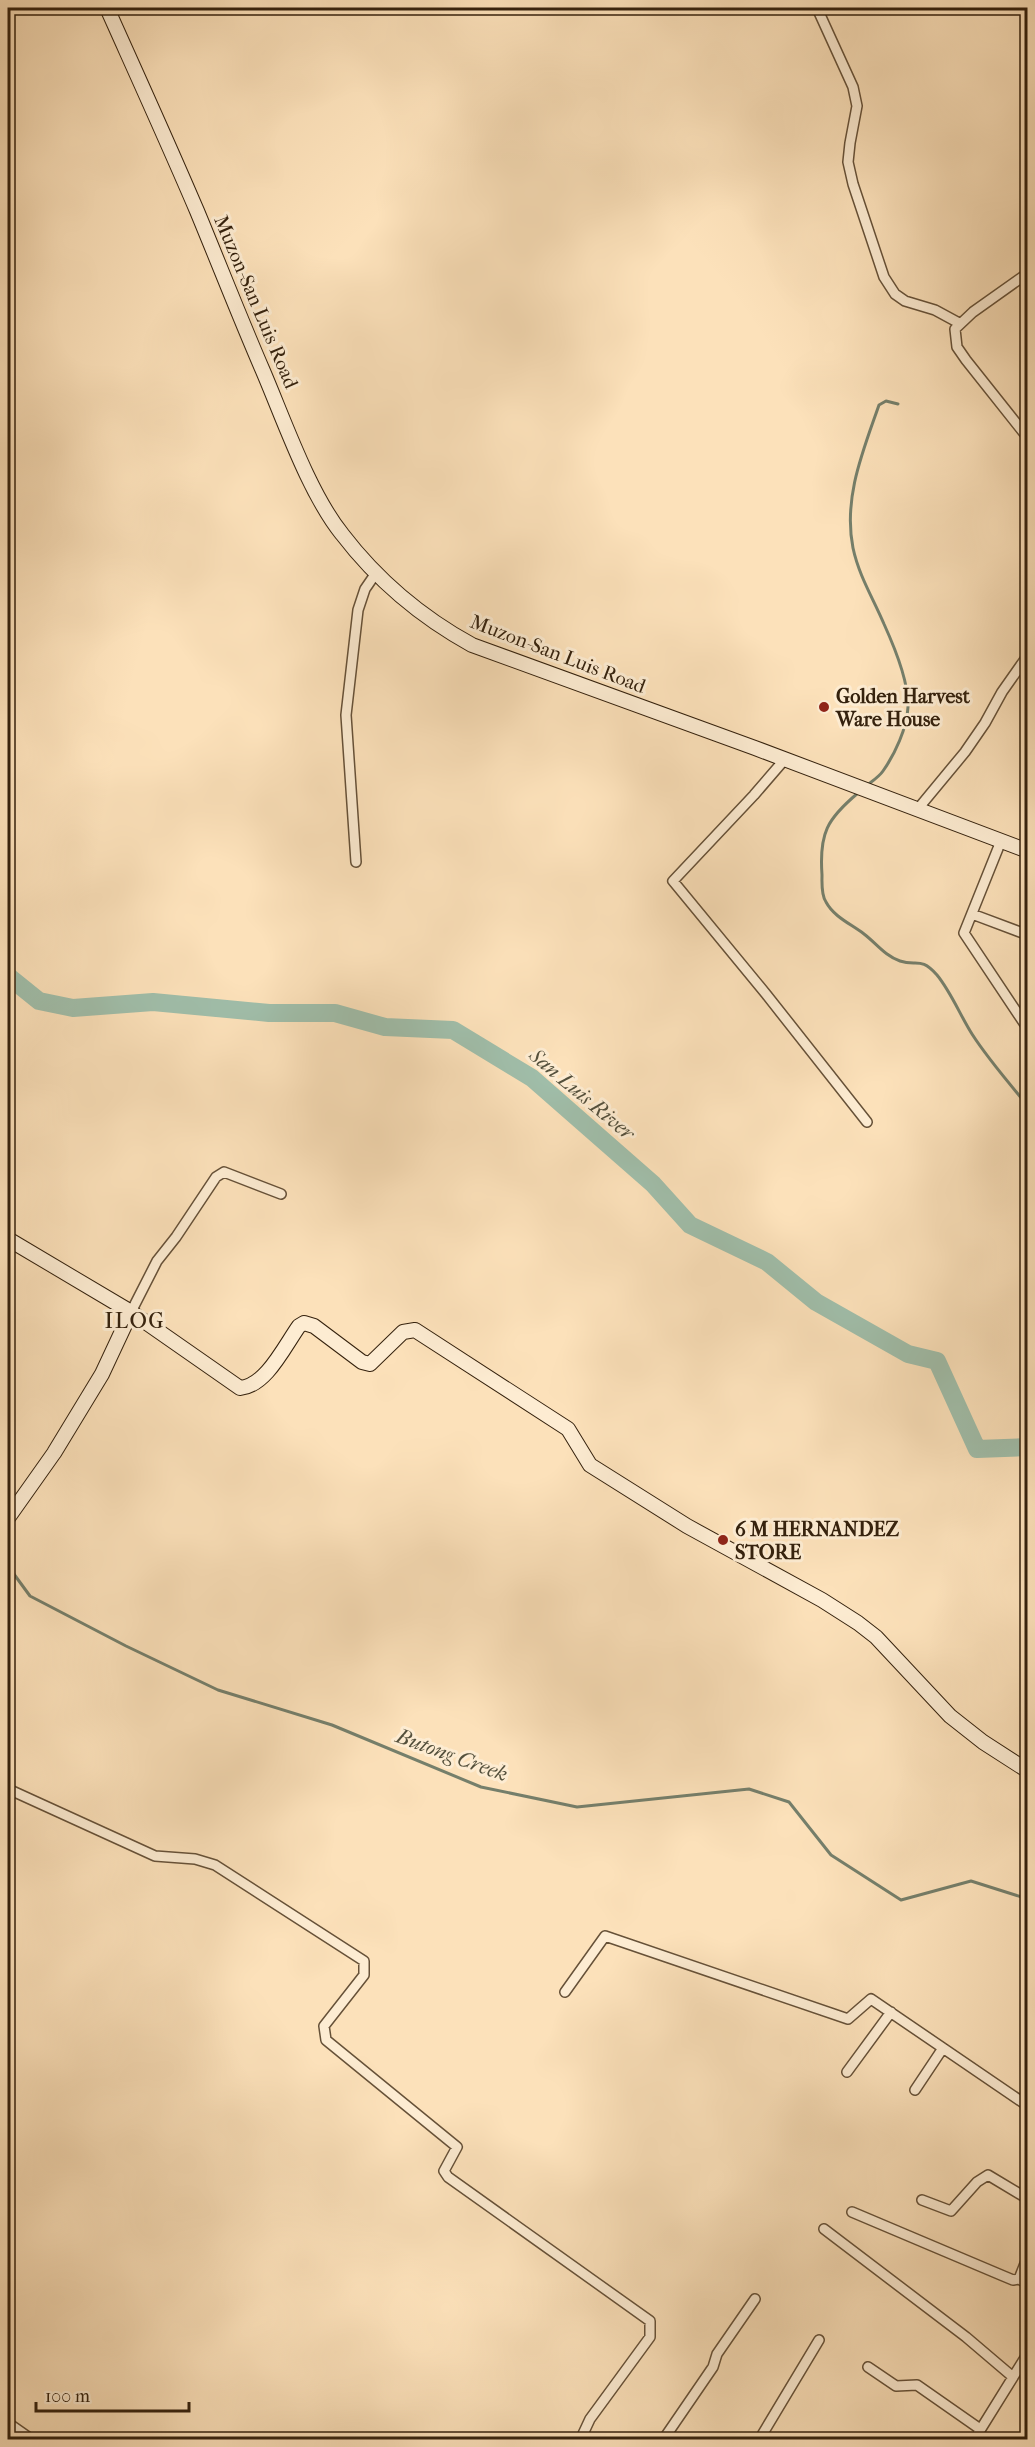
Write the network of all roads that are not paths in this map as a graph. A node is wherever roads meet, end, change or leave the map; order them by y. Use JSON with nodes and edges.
{"nodes":[{"id":1,"x":107,"y":8,"type":"edge"},
{"id":2,"x":817,"y":8,"type":"edge"},
{"id":3,"x":1028,"y":273,"type":"edge"},
{"id":4,"x":959,"y":323,"type":"junction"},
{"id":5,"x":1028,"y":438,"type":"edge"},
{"id":6,"x":376,"y":573,"type":"junction"},
{"id":7,"x":1028,"y":655,"type":"edge"},
{"id":8,"x":784,"y":759,"type":"junction"},
{"id":9,"x":917,"y":810,"type":"junction"},
{"id":10,"x":1001,"y":841,"type":"junction"},
{"id":11,"x":1028,"y":851,"type":"edge"},
{"id":12,"x":356,"y":862,"type":"dead end"},
{"id":13,"x":972,"y":915,"type":"junction"},
{"id":14,"x":1028,"y":935,"type":"edge"},
{"id":15,"x":1015,"y":1011,"type":"junction"},
{"id":16,"x":1028,"y":1016,"type":"edge"},
{"id":17,"x":1028,"y":1029,"type":"edge"},
{"id":18,"x":867,"y":1122,"type":"dead end"},
{"id":19,"x":281,"y":1194,"type":"dead end"},
{"id":20,"x":8,"y":1239,"type":"edge"},
{"id":21,"x":131,"y":1312,"type":"junction"},
{"id":22,"x":8,"y":1518,"type":"edge"},
{"id":23,"x":1028,"y":1771,"type":"edge"},
{"id":24,"x":8,"y":1789,"type":"edge"},
{"id":25,"x":565,"y":1992,"type":"dead end"},
{"id":26,"x":891,"y":2012,"type":"junction"},
{"id":27,"x":943,"y":2048,"type":"junction"},
{"id":28,"x":847,"y":2072,"type":"dead end"},
{"id":29,"x":915,"y":2090,"type":"dead end"},
{"id":30,"x":1028,"y":2106,"type":"edge"},
{"id":31,"x":1028,"y":2199,"type":"edge"},
{"id":32,"x":922,"y":2200,"type":"dead end"},
{"id":33,"x":852,"y":2212,"type":"dead end"},
{"id":34,"x":824,"y":2229,"type":"dead end"},
{"id":35,"x":1028,"y":2256,"type":"edge"},
{"id":36,"x":1023,"y":2281,"type":"edge"},
{"id":37,"x":755,"y":2299,"type":"dead end"},
{"id":38,"x":819,"y":2340,"type":"dead end"},
{"id":39,"x":1028,"y":2353,"type":"edge"},
{"id":40,"x":868,"y":2367,"type":"dead end"},
{"id":41,"x":1012,"y":2377,"type":"junction"},
{"id":42,"x":8,"y":2423,"type":"edge"},
{"id":43,"x":980,"y":2429,"type":"junction"},
{"id":44,"x":27,"y":2439,"type":"edge"},
{"id":45,"x":584,"y":2439,"type":"edge"},
{"id":46,"x":663,"y":2439,"type":"edge"},
{"id":47,"x":759,"y":2439,"type":"edge"},
{"id":48,"x":974,"y":2439,"type":"edge"}],
"edges":[{"from":1,"to":6,"type":"street","name":"Muzon-San Luis Road"},
{"from":2,"to":4,"type":"street"},
{"from":3,"to":4,"type":"street"},
{"from":4,"to":5,"type":"street"},
{"from":6,"to":8,"type":"street","name":"Muzon-San Luis Road"},
{"from":6,"to":12,"type":"street"},
{"from":7,"to":9,"type":"street"},
{"from":8,"to":9,"type":"street","name":"Muzon-San Luis Road"},
{"from":8,"to":18,"type":"street"},
{"from":9,"to":10,"type":"street","name":"Muzon-San Luis Road"},
{"from":10,"to":11,"type":"street","name":"Muzon-San Luis Road"},
{"from":10,"to":13,"type":"street"},
{"from":13,"to":14,"type":"street"},
{"from":13,"to":15,"type":"street"},
{"from":15,"to":16,"type":"street"},
{"from":15,"to":17,"type":"street"},
{"from":19,"to":21,"type":"street"},
{"from":20,"to":21,"type":"street"},
{"from":21,"to":22,"type":"street"},
{"from":21,"to":23,"type":"street"},
{"from":24,"to":45,"type":"street"},
{"from":25,"to":26,"type":"street"},
{"from":26,"to":27,"type":"street"},
{"from":26,"to":28,"type":"street"},
{"from":27,"to":29,"type":"street"},
{"from":27,"to":30,"type":"street"},
{"from":31,"to":32,"type":"street"},
{"from":33,"to":36,"type":"street"},
{"from":34,"to":41,"type":"street"},
{"from":35,"to":36,"type":"street"},
{"from":37,"to":46,"type":"street"},
{"from":38,"to":47,"type":"street"},
{"from":39,"to":41,"type":"street"},
{"from":40,"to":43,"type":"street"},
{"from":41,"to":43,"type":"street"},
{"from":42,"to":44,"type":"street"},
{"from":43,"to":48,"type":"street"}]}
